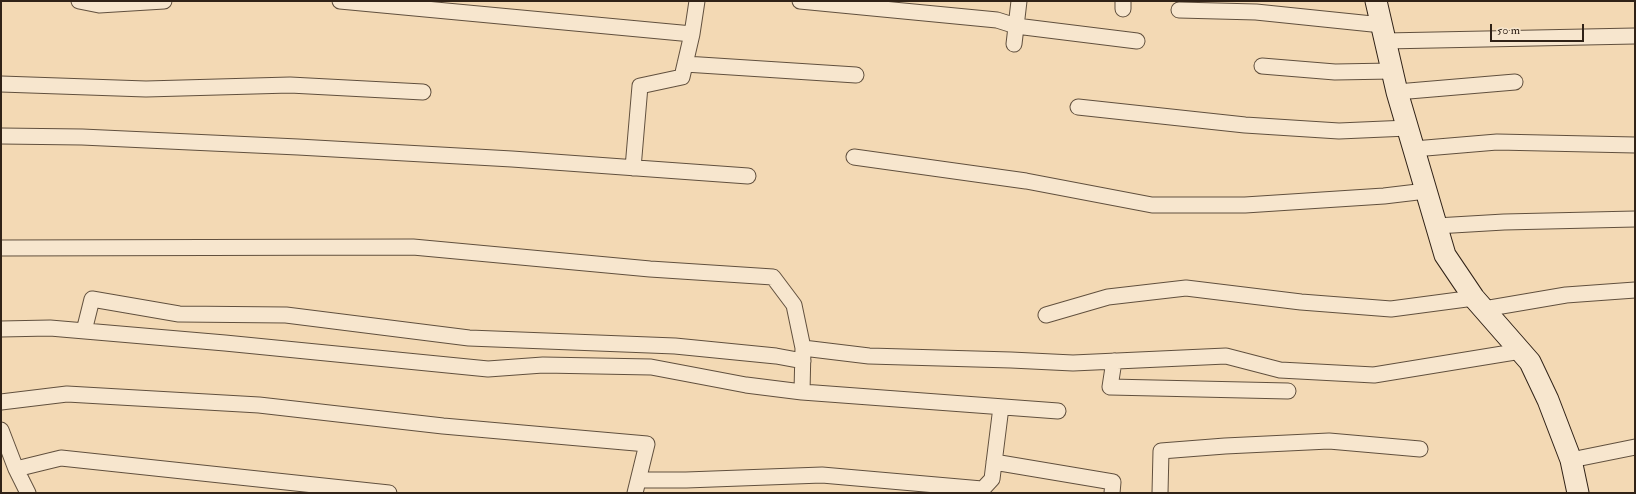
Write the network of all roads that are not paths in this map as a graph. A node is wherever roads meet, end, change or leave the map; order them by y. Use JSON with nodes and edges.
{"nodes":[{"id":1,"x":79,"y":1,"type":"edge"},
{"id":2,"x":164,"y":1,"type":"edge"},
{"id":3,"x":340,"y":1,"type":"edge"},
{"id":4,"x":697,"y":1,"type":"edge"},
{"id":5,"x":800,"y":1,"type":"edge"},
{"id":6,"x":1019,"y":1,"type":"edge"},
{"id":7,"x":1376,"y":1,"type":"edge"},
{"id":8,"x":1179,"y":10,"type":"dead end"},
{"id":9,"x":1016,"y":26,"type":"junction"},
{"id":10,"x":1383,"y":33,"type":"junction"},
{"id":11,"x":692,"y":34,"type":"junction"},
{"id":12,"x":1635,"y":36,"type":"edge"},
{"id":13,"x":1137,"y":41,"type":"dead end"},
{"id":14,"x":1014,"y":44,"type":"dead end"},
{"id":15,"x":685,"y":64,"type":"junction"},
{"id":16,"x":1262,"y":66,"type":"dead end"},
{"id":17,"x":1392,"y":71,"type":"junction"},
{"id":18,"x":856,"y":75,"type":"dead end"},
{"id":19,"x":1515,"y":82,"type":"dead end"},
{"id":20,"x":1,"y":84,"type":"edge"},
{"id":21,"x":423,"y":92,"type":"dead end"},
{"id":22,"x":1397,"y":92,"type":"junction"},
{"id":23,"x":1078,"y":107,"type":"dead end"},
{"id":24,"x":1408,"y":128,"type":"junction"},
{"id":25,"x":1,"y":136,"type":"edge"},
{"id":26,"x":1635,"y":145,"type":"edge"},
{"id":27,"x":1414,"y":149,"type":"junction"},
{"id":28,"x":854,"y":157,"type":"dead end"},
{"id":29,"x":633,"y":168,"type":"junction"},
{"id":30,"x":748,"y":176,"type":"dead end"},
{"id":31,"x":1426,"y":191,"type":"junction"},
{"id":32,"x":1635,"y":219,"type":"edge"},
{"id":33,"x":1436,"y":226,"type":"junction"},
{"id":34,"x":1,"y":248,"type":"edge"},
{"id":35,"x":1635,"y":290,"type":"edge"},
{"id":36,"x":1479,"y":303,"type":"junction"},
{"id":37,"x":1046,"y":315,"type":"dead end"},
{"id":38,"x":1,"y":329,"type":"edge"},
{"id":39,"x":84,"y":331,"type":"junction"},
{"id":40,"x":1521,"y":351,"type":"junction"},
{"id":41,"x":803,"y":355,"type":"junction"},
{"id":42,"x":1114,"y":361,"type":"junction"},
{"id":43,"x":1288,"y":391,"type":"dead end"},
{"id":44,"x":802,"y":392,"type":"junction"},
{"id":45,"x":1,"y":402,"type":"edge"},
{"id":46,"x":1001,"y":407,"type":"junction"},
{"id":47,"x":1058,"y":411,"type":"dead end"},
{"id":48,"x":1,"y":430,"type":"edge"},
{"id":49,"x":1635,"y":447,"type":"edge"},
{"id":50,"x":1420,"y":449,"type":"dead end"},
{"id":51,"x":1571,"y":460,"type":"junction"},
{"id":52,"x":994,"y":462,"type":"junction"},
{"id":53,"x":16,"y":469,"type":"junction"},
{"id":54,"x":637,"y":486,"type":"edge"},
{"id":55,"x":980,"y":491,"type":"edge"},
{"id":56,"x":28,"y":493,"type":"edge"},
{"id":57,"x":389,"y":493,"type":"edge"},
{"id":58,"x":1112,"y":493,"type":"edge"},
{"id":59,"x":1160,"y":493,"type":"edge"},
{"id":60,"x":1578,"y":493,"type":"edge"}],
"edges":[{"from":1,"to":2,"type":"street"},
{"from":3,"to":11,"type":"street"},
{"from":4,"to":11,"type":"street"},
{"from":5,"to":9,"type":"street"},
{"from":6,"to":9,"type":"street"},
{"from":7,"to":10,"type":"street"},
{"from":8,"to":10,"type":"street"},
{"from":9,"to":13,"type":"street"},
{"from":9,"to":14,"type":"street"},
{"from":10,"to":12,"type":"street"},
{"from":10,"to":17,"type":"street"},
{"from":11,"to":15,"type":"street"},
{"from":15,"to":18,"type":"street"},
{"from":15,"to":29,"type":"street"},
{"from":16,"to":17,"type":"street"},
{"from":17,"to":22,"type":"street"},
{"from":19,"to":22,"type":"street"},
{"from":20,"to":21,"type":"street"},
{"from":22,"to":24,"type":"street"},
{"from":23,"to":24,"type":"street"},
{"from":24,"to":27,"type":"street"},
{"from":25,"to":29,"type":"street"},
{"from":26,"to":27,"type":"street"},
{"from":27,"to":31,"type":"street"},
{"from":28,"to":31,"type":"street"},
{"from":29,"to":30,"type":"street"},
{"from":31,"to":33,"type":"street"},
{"from":32,"to":33,"type":"street"},
{"from":33,"to":36,"type":"street"},
{"from":34,"to":41,"type":"street"},
{"from":35,"to":36,"type":"street"},
{"from":36,"to":37,"type":"street"},
{"from":36,"to":40,"type":"street"},
{"from":38,"to":39,"type":"street"},
{"from":39,"to":41,"type":"street"},
{"from":39,"to":44,"type":"street"},
{"from":40,"to":42,"type":"street"},
{"from":40,"to":51,"type":"street"},
{"from":41,"to":42,"type":"street"},
{"from":41,"to":44,"type":"street"},
{"from":42,"to":43,"type":"street"},
{"from":44,"to":46,"type":"street"},
{"from":45,"to":54,"type":"street"},
{"from":46,"to":47,"type":"street"},
{"from":46,"to":52,"type":"street"},
{"from":48,"to":53,"type":"street"},
{"from":49,"to":51,"type":"street"},
{"from":50,"to":59,"type":"street"},
{"from":51,"to":60,"type":"street"},
{"from":52,"to":55,"type":"street"},
{"from":52,"to":58,"type":"street"},
{"from":53,"to":56,"type":"street"},
{"from":53,"to":57,"type":"street"},
{"from":54,"to":55,"type":"street"}]}
